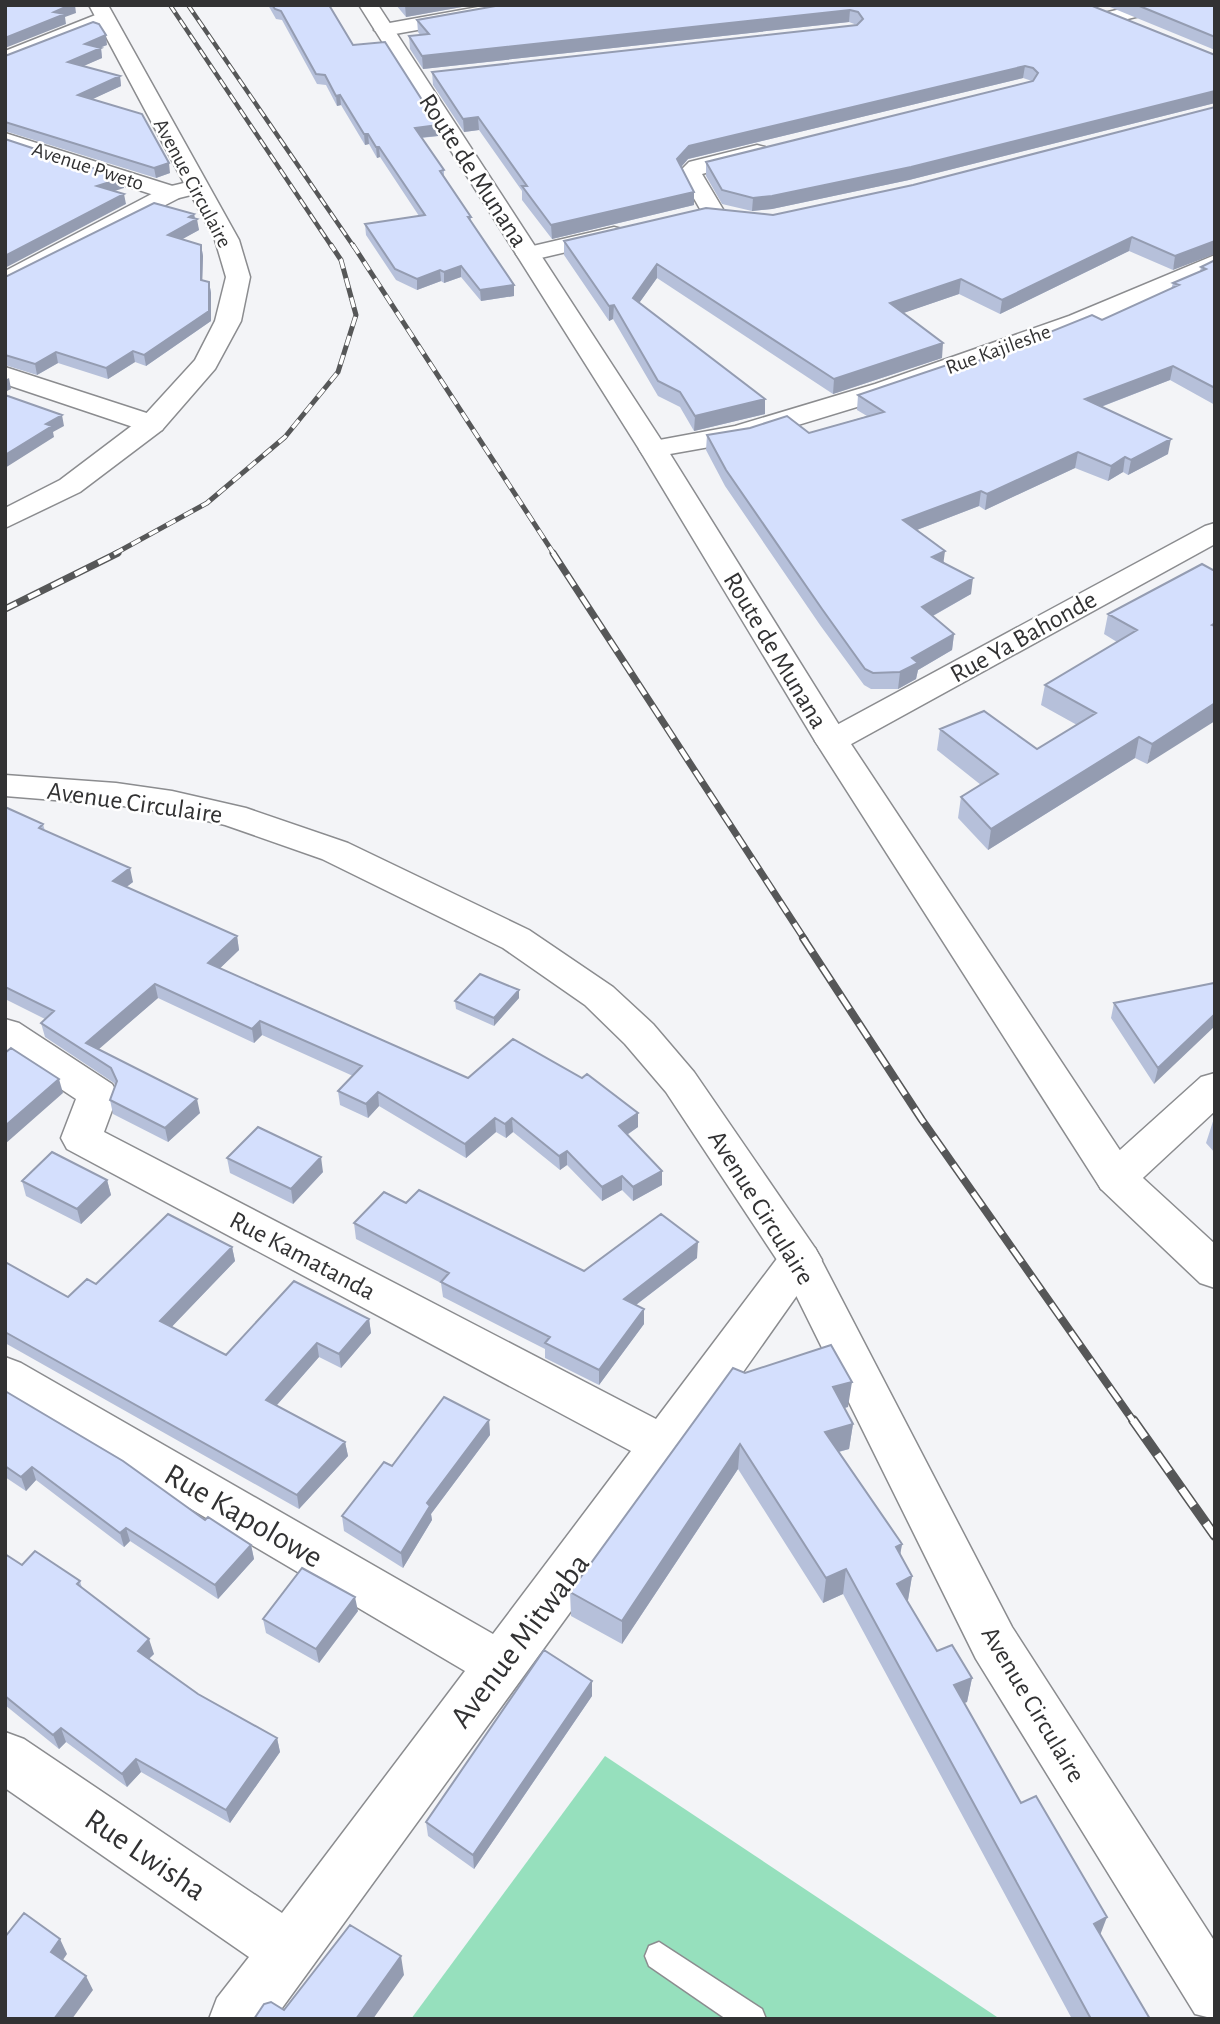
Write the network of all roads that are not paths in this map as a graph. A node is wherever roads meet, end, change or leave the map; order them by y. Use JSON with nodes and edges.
{"nodes":[{"id":1,"x":368,"y":5,"type":"edge"},
{"id":2,"x":522,"y":5,"type":"edge"},
{"id":3,"x":1162,"y":5,"type":"edge"},
{"id":4,"x":1091,"y":9,"type":"edge"},
{"id":5,"x":100,"y":12,"type":"edge"},
{"id":6,"x":1111,"y":17,"type":"junction"},
{"id":7,"x":1137,"y":28,"type":"edge"},
{"id":8,"x":384,"y":30,"type":"junction"},
{"id":9,"x":5,"y":58,"type":"edge"},
{"id":10,"x":443,"y":76,"type":"edge"},
{"id":11,"x":415,"y":79,"type":"junction"},
{"id":12,"x":5,"y":139,"type":"edge"},
{"id":13,"x":27,"y":145,"type":"junction"},
{"id":14,"x":783,"y":146,"type":"edge"},
{"id":15,"x":5,"y":156,"type":"edge"},
{"id":16,"x":198,"y":186,"type":"junction"},
{"id":17,"x":171,"y":193,"type":"junction"},
{"id":18,"x":712,"y":211,"type":"junction"},
{"id":19,"x":683,"y":217,"type":"edge"},
{"id":20,"x":736,"y":217,"type":"edge"},
{"id":21,"x":632,"y":229,"type":"edge"},
{"id":22,"x":528,"y":254,"type":"junction"},
{"id":23,"x":1215,"y":262,"type":"edge"},
{"id":24,"x":5,"y":281,"type":"edge"},
{"id":25,"x":5,"y":375,"type":"edge"},
{"id":26,"x":152,"y":424,"type":"junction"},
{"id":27,"x":653,"y":449,"type":"junction"},
{"id":28,"x":5,"y":519,"type":"edge"},
{"id":29,"x":1215,"y":532,"type":"edge"},
{"id":30,"x":831,"y":741,"type":"junction"},
{"id":31,"x":5,"y":785,"type":"edge"},
{"id":32,"x":5,"y":1033,"type":"edge"},
{"id":33,"x":1215,"y":1087,"type":"edge"},
{"id":34,"x":1116,"y":1178,"type":"junction"},
{"id":35,"x":800,"y":1260,"type":"junction"},
{"id":36,"x":1215,"y":1271,"type":"edge"},
{"id":37,"x":5,"y":1376,"type":"edge"},
{"id":38,"x":664,"y":1446,"type":"junction"},
{"id":39,"x":483,"y":1655,"type":"dead end"},
{"id":40,"x":5,"y":1757,"type":"edge"},
{"id":41,"x":287,"y":1951,"type":"junction"},
{"id":42,"x":659,"y":1956,"type":"dead end"},
{"id":43,"x":1215,"y":1994,"type":"edge"},
{"id":44,"x":238,"y":2019,"type":"edge"},
{"id":45,"x":752,"y":2019,"type":"edge"}],
"edges":[{"from":1,"to":8,"type":"street","name":"Route de Munana"},
{"from":2,"to":8,"type":"street"},
{"from":3,"to":6,"type":"street"},
{"from":4,"to":6,"type":"street"},
{"from":5,"to":9,"type":"street"},
{"from":5,"to":16,"type":"street","name":"Avenue Circulaire"},
{"from":6,"to":7,"type":"street"},
{"from":8,"to":11,"type":"street","name":"Route de Munana"},
{"from":10,"to":11,"type":"street"},
{"from":11,"to":22,"type":"street","name":"Route de Munana"},
{"from":12,"to":13,"type":"street","name":"Avenue Pweto"},
{"from":13,"to":15,"type":"street"},
{"from":13,"to":17,"type":"street","name":"Avenue Pweto"},
{"from":14,"to":18,"type":"street"},
{"from":16,"to":17,"type":"street"},
{"from":16,"to":26,"type":"street","name":"Avenue Circulaire"},
{"from":17,"to":24,"type":"street"},
{"from":18,"to":19,"type":"street"},
{"from":18,"to":20,"type":"street"},
{"from":21,"to":22,"type":"street"},
{"from":22,"to":27,"type":"street","name":"Route de Munana"},
{"from":23,"to":27,"type":"street","name":"Rue Kajileshe"},
{"from":25,"to":26,"type":"street"},
{"from":26,"to":28,"type":"street","name":"Avenue Circulaire"},
{"from":27,"to":30,"type":"street","name":"Route de Munana"},
{"from":29,"to":30,"type":"street","name":"Rue Ya Bahonde"},
{"from":30,"to":34,"type":"street","name":"Route de Munana"},
{"from":31,"to":35,"type":"street","name":"Avenue Circulaire"},
{"from":32,"to":38,"type":"street","name":"Rue Kamatanda"},
{"from":33,"to":34,"type":"street"},
{"from":34,"to":36,"type":"street","name":"Route de Munana"},
{"from":35,"to":38,"type":"street","name":"Avenue Mitwaba"},
{"from":35,"to":43,"type":"street","name":"Avenue Circulaire"},
{"from":37,"to":39,"type":"street","name":"Rue Kapolowe"},
{"from":38,"to":41,"type":"street","name":"Avenue Mitwaba"},
{"from":40,"to":41,"type":"street","name":"Rue Lwisha"},
{"from":41,"to":44,"type":"street","name":"Avenue Mitwaba"},
{"from":42,"to":45,"type":"lane"}]}
